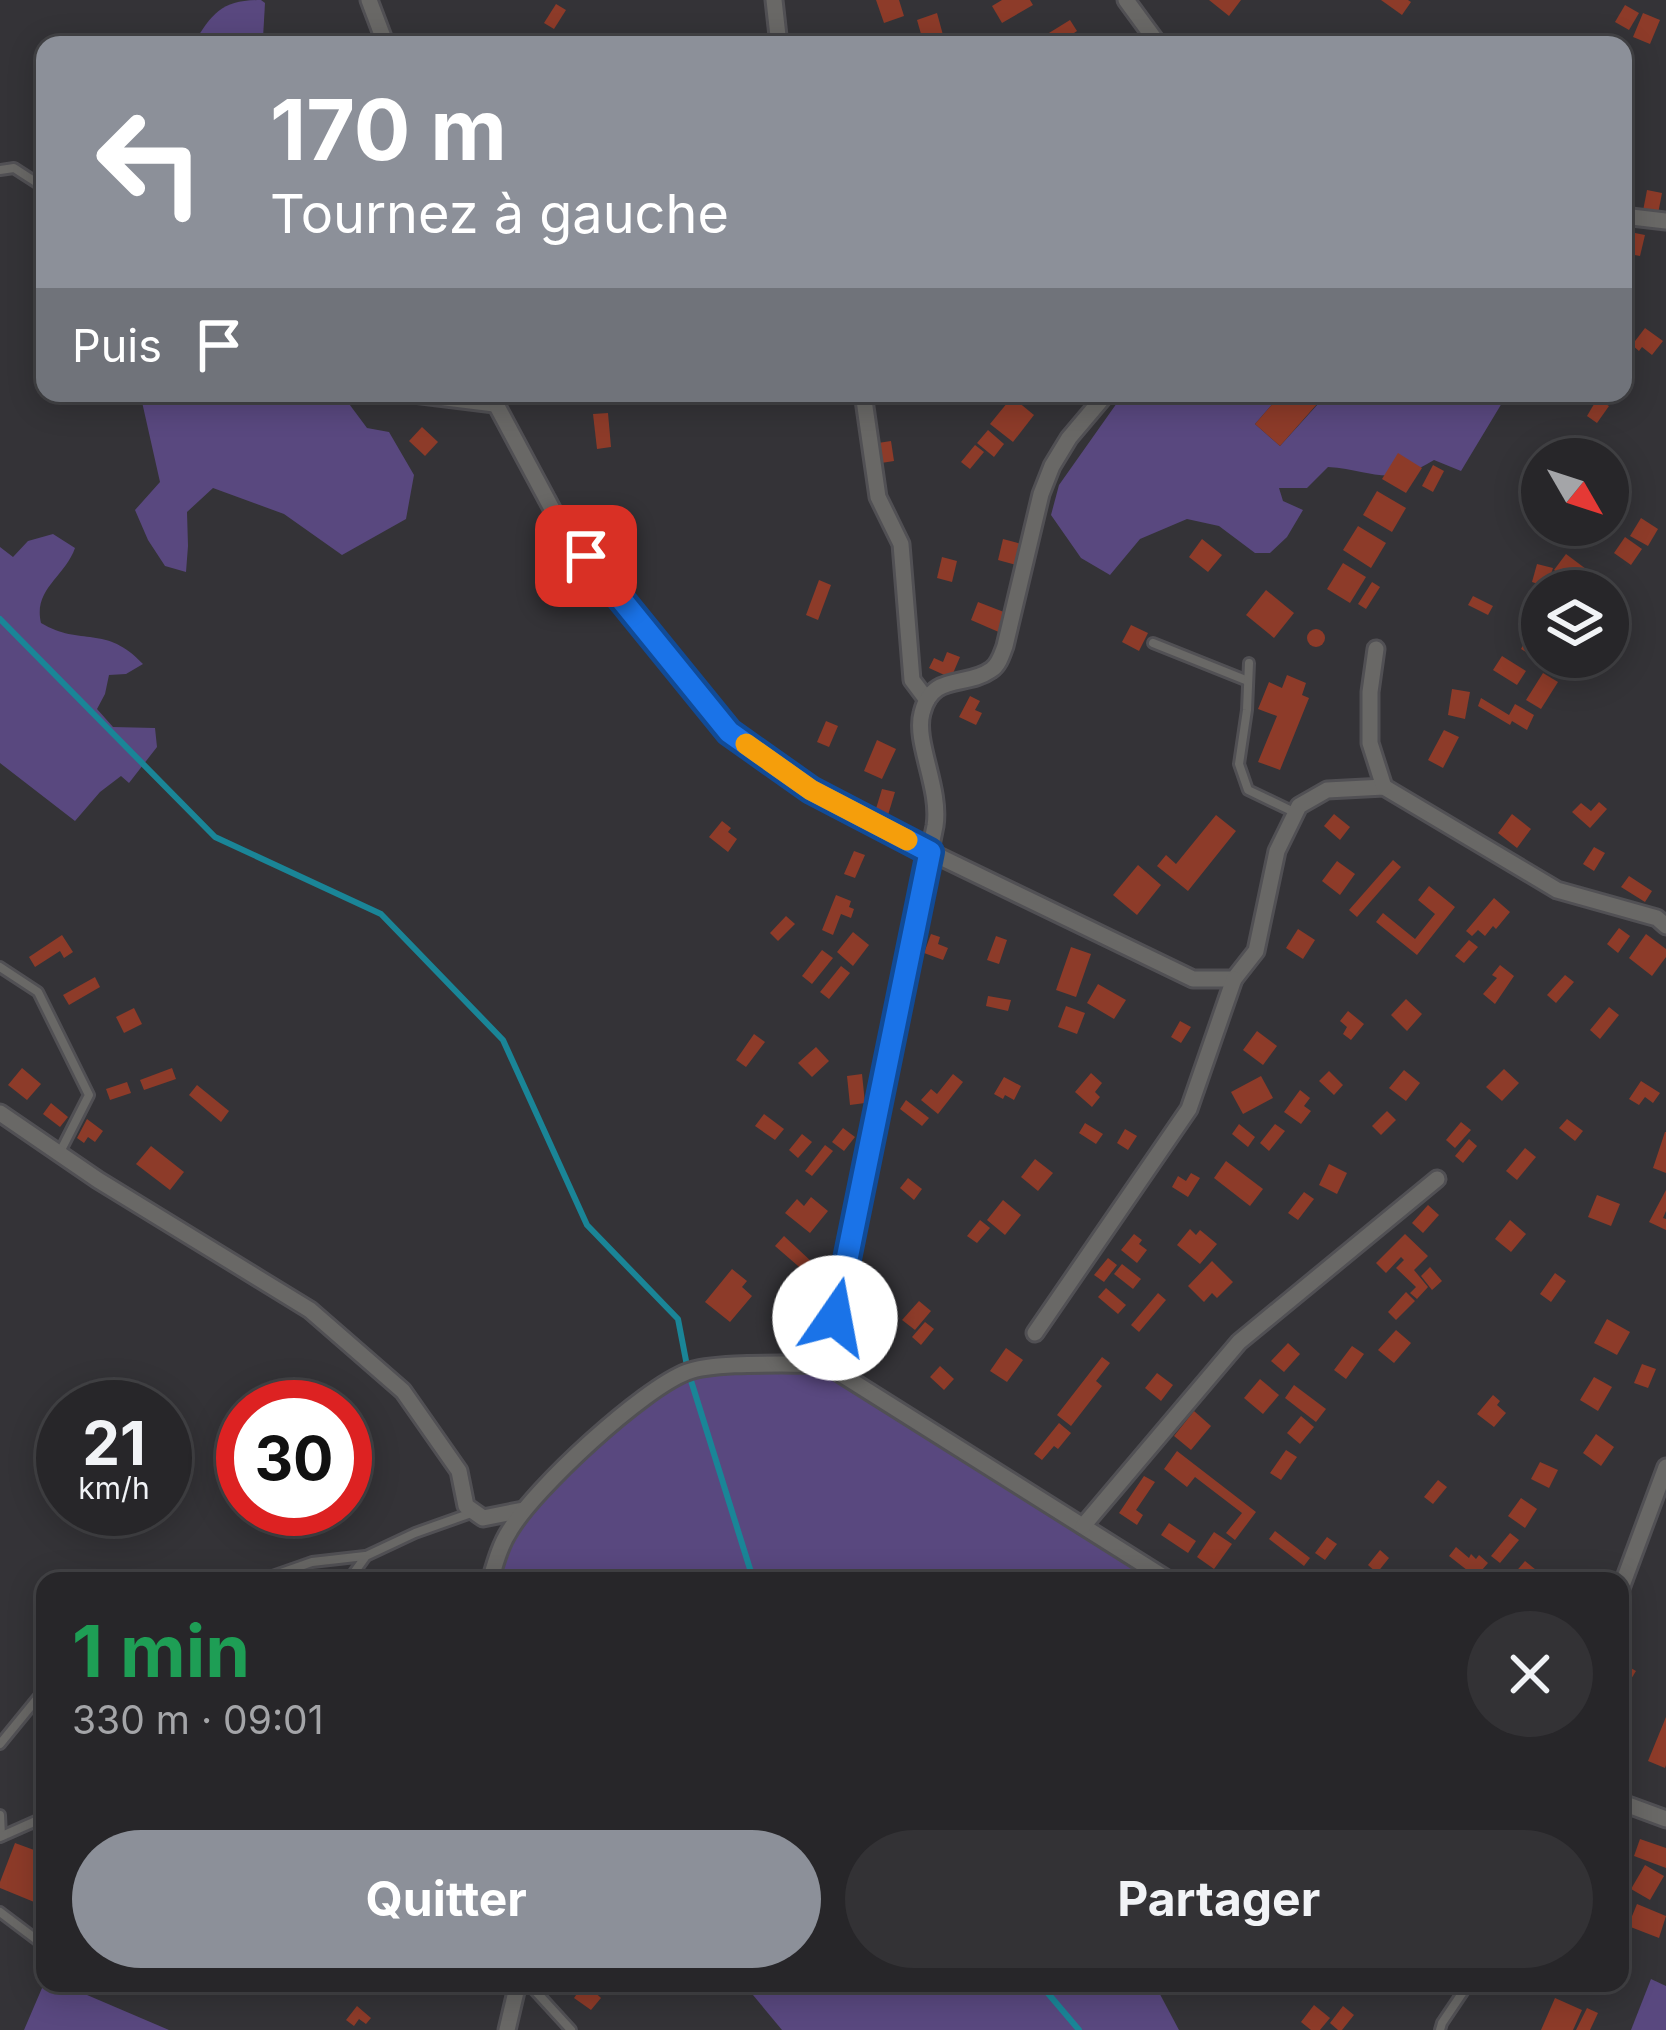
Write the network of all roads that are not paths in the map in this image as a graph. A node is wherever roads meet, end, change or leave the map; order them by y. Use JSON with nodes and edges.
{"nodes":[{"id":1,"x":369,"y":0,"type":"edge"},
{"id":2,"x":774,"y":0,"type":"edge"},
{"id":3,"x":1126,"y":0,"type":"edge"},
{"id":4,"x":383,"y":36,"type":"edge"},
{"id":5,"x":778,"y":36,"type":"edge"},
{"id":6,"x":1152,"y":36,"type":"edge"},
{"id":7,"x":0,"y":170,"type":"edge"},
{"id":8,"x":36,"y":182,"type":"edge"},
{"id":9,"x":1632,"y":217,"type":"edge"},
{"id":10,"x":1666,"y":221,"type":"edge"},
{"id":11,"x":497,"y":402,"type":"edge"},
{"id":12,"x":864,"y":402,"type":"edge"},
{"id":13,"x":1099,"y":402,"type":"edge"},
{"id":14,"x":1154,"y":643,"type":"dead end"},
{"id":15,"x":1376,"y":649,"type":"dead end"},
{"id":16,"x":1249,"y":663,"type":"dead end"},
{"id":17,"x":1248,"y":681,"type":"junction"},
{"id":18,"x":927,"y":700,"type":"junction"},
{"id":19,"x":1384,"y":787,"type":"junction"},
{"id":20,"x":1296,"y":813,"type":"junction"},
{"id":21,"x":930,"y":852,"type":"junction"},
{"id":22,"x":1666,"y":926,"type":"edge"},
{"id":23,"x":0,"y":967,"type":"edge"},
{"id":24,"x":1234,"y":979,"type":"junction"},
{"id":25,"x":0,"y":1113,"type":"edge"},
{"id":26,"x":60,"y":1152,"type":"junction"},
{"id":27,"x":1437,"y":1179,"type":"dead end"},
{"id":28,"x":1035,"y":1334,"type":"dead end"},
{"id":29,"x":825,"y":1364,"type":"junction"},
{"id":30,"x":1666,"y":1467,"type":"edge"},
{"id":31,"x":523,"y":1510,"type":"junction"},
{"id":32,"x":474,"y":1512,"type":"junction"},
{"id":33,"x":1083,"y":1526,"type":"junction"},
{"id":34,"x":367,"y":1556,"type":"junction"},
{"id":35,"x":284,"y":1572,"type":"edge"},
{"id":36,"x":355,"y":1572,"type":"edge"},
{"id":37,"x":493,"y":1572,"type":"edge"},
{"id":38,"x":1156,"y":1572,"type":"edge"},
{"id":39,"x":1627,"y":1572,"type":"edge"},
{"id":40,"x":36,"y":1699,"type":"edge"},
{"id":41,"x":0,"y":1744,"type":"edge"},
{"id":42,"x":1629,"y":1805,"type":"edge"},
{"id":43,"x":0,"y":1815,"type":"edge"},
{"id":44,"x":1666,"y":1819,"type":"edge"},
{"id":45,"x":36,"y":1821,"type":"edge"},
{"id":46,"x":1,"y":1837,"type":"edge"},
{"id":47,"x":0,"y":1912,"type":"edge"},
{"id":48,"x":36,"y":1939,"type":"edge"},
{"id":49,"x":516,"y":1992,"type":"edge"},
{"id":50,"x":536,"y":1992,"type":"edge"},
{"id":51,"x":1463,"y":1992,"type":"edge"},
{"id":52,"x":507,"y":2030,"type":"edge"},
{"id":53,"x":572,"y":2030,"type":"edge"},
{"id":54,"x":1440,"y":2030,"type":"edge"}],
"edges":[{"from":1,"to":4,"type":"street"},
{"from":2,"to":5,"type":"street"},
{"from":3,"to":6,"type":"street"},
{"from":7,"to":8,"type":"lane"},
{"from":9,"to":10,"type":"street"},
{"from":11,"to":21,"type":"street"},
{"from":12,"to":18,"type":"street"},
{"from":13,"to":18,"type":"street"},
{"from":14,"to":17,"type":"lane"},
{"from":15,"to":19,"type":"street"},
{"from":16,"to":17,"type":"lane"},
{"from":17,"to":20,"type":"lane"},
{"from":18,"to":21,"type":"street"},
{"from":19,"to":20,"type":"street"},
{"from":19,"to":22,"type":"street"},
{"from":20,"to":24,"type":"street"},
{"from":21,"to":24,"type":"street"},
{"from":21,"to":29,"type":"street"},
{"from":23,"to":26,"type":"lane"},
{"from":24,"to":28,"type":"street"},
{"from":25,"to":26,"type":"street"},
{"from":26,"to":32,"type":"street"},
{"from":27,"to":33,"type":"street"},
{"from":29,"to":31,"type":"street"},
{"from":29,"to":33,"type":"street"},
{"from":30,"to":39,"type":"street"},
{"from":31,"to":32,"type":"street"},
{"from":31,"to":37,"type":"street"},
{"from":32,"to":34,"type":"lane"},
{"from":33,"to":38,"type":"street"},
{"from":34,"to":35,"type":"lane"},
{"from":34,"to":36,"type":"lane"},
{"from":40,"to":41,"type":"lane"},
{"from":42,"to":44,"type":"street"},
{"from":43,"to":46,"type":"lane"},
{"from":45,"to":46,"type":"lane"},
{"from":47,"to":48,"type":"lane"},
{"from":49,"to":52,"type":"street"},
{"from":50,"to":53,"type":"lane"},
{"from":51,"to":54,"type":"lane"}]}
